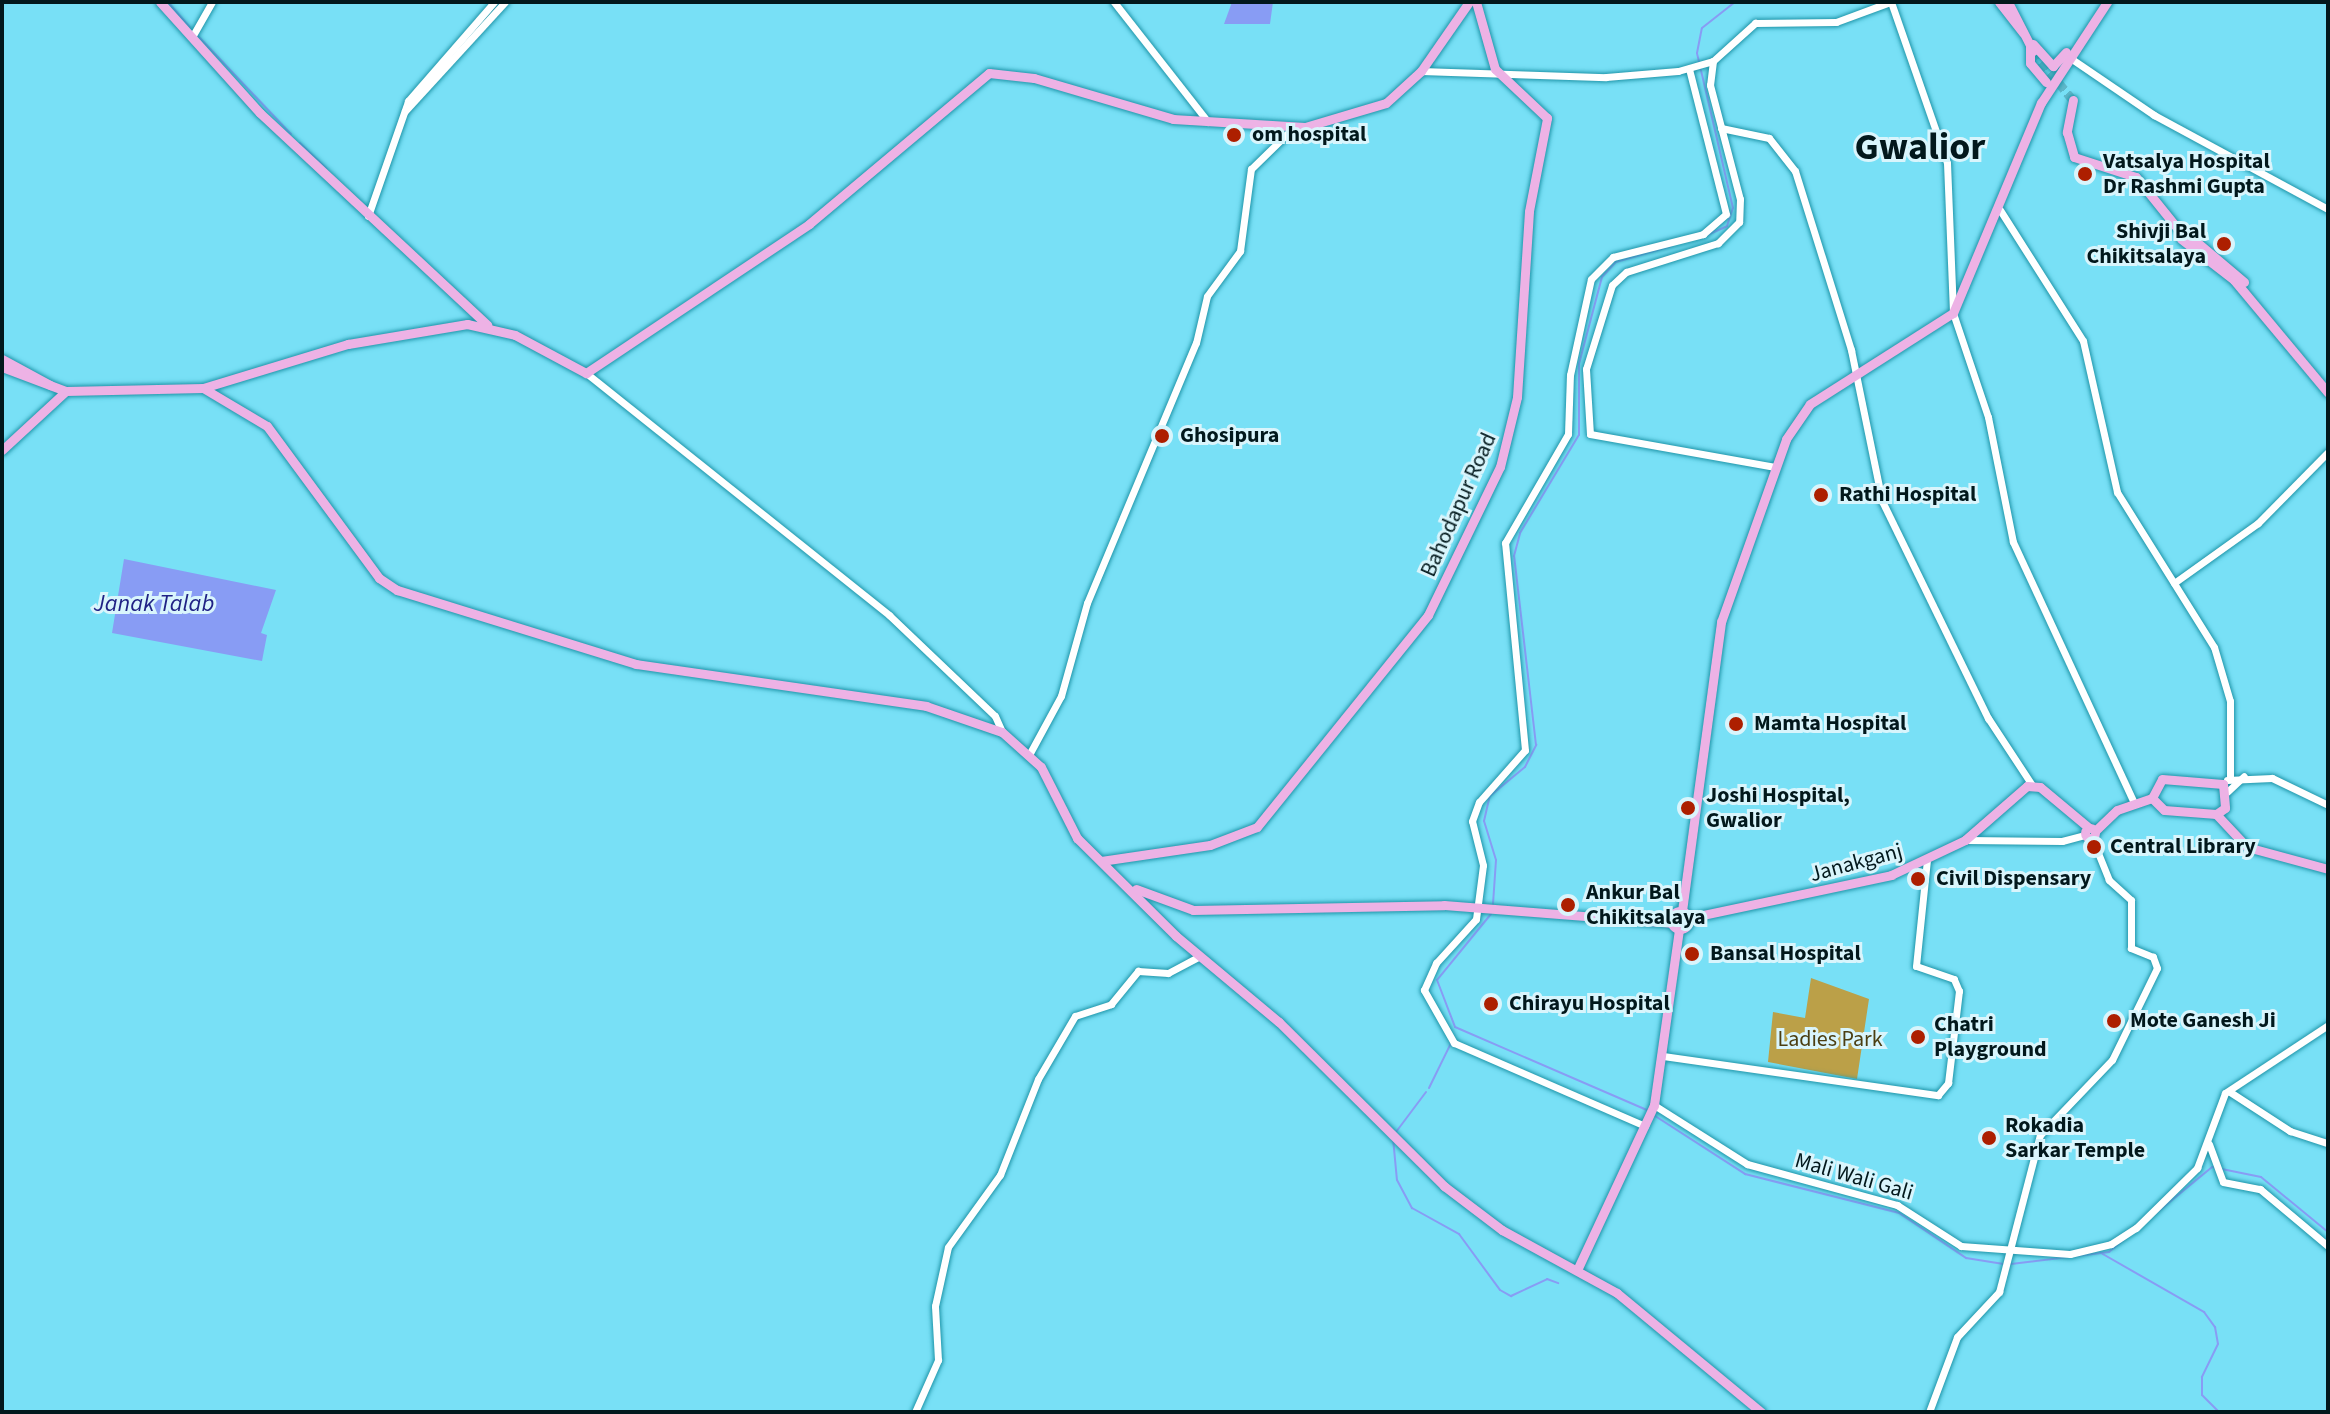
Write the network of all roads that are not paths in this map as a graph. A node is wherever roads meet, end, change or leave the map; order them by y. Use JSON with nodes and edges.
{"nodes":[{"id":1,"x":160,"y":2,"type":"edge"},
{"id":2,"x":212,"y":2,"type":"edge"},
{"id":3,"x":494,"y":2,"type":"edge"},
{"id":4,"x":505,"y":2,"type":"edge"},
{"id":5,"x":1114,"y":2,"type":"edge"},
{"id":6,"x":1469,"y":2,"type":"edge"},
{"id":7,"x":1476,"y":2,"type":"edge"},
{"id":8,"x":1891,"y":2,"type":"edge"},
{"id":9,"x":1999,"y":2,"type":"edge"},
{"id":10,"x":2008,"y":2,"type":"edge"},
{"id":11,"x":2100,"y":2,"type":"edge"},
{"id":12,"x":2107,"y":2,"type":"edge"},
{"id":13,"x":2023,"y":33,"type":"junction"},
{"id":14,"x":192,"y":37,"type":"junction"},
{"id":15,"x":2031,"y":48,"type":"junction"},
{"id":16,"x":2068,"y":54,"type":"junction"},
{"id":17,"x":1710,"y":62,"type":"junction"},
{"id":18,"x":1690,"y":68,"type":"junction"},
{"id":19,"x":1495,"y":69,"type":"junction"},
{"id":20,"x":1421,"y":71,"type":"junction"},
{"id":21,"x":2046,"y":82,"type":"junction"},
{"id":22,"x":2073,"y":100,"type":"dead end"},
{"id":23,"x":2035,"y":105,"type":"dead end"},
{"id":24,"x":405,"y":111,"type":"junction"},
{"id":25,"x":1209,"y":123,"type":"junction"},
{"id":26,"x":1293,"y":128,"type":"junction"},
{"id":27,"x":1721,"y":128,"type":"junction"},
{"id":28,"x":2328,"y":209,"type":"edge"},
{"id":29,"x":2000,"y":210,"type":"junction"},
{"id":30,"x":368,"y":216,"type":"junction"},
{"id":31,"x":2182,"y":234,"type":"junction"},
{"id":32,"x":1953,"y":313,"type":"junction"},
{"id":33,"x":487,"y":325,"type":"junction"},
{"id":34,"x":2,"y":359,"type":"edge"},
{"id":35,"x":2,"y":367,"type":"edge"},
{"id":36,"x":586,"y":373,"type":"junction"},
{"id":37,"x":1857,"y":373,"type":"junction"},
{"id":38,"x":2328,"y":383,"type":"edge"},
{"id":39,"x":50,"y":385,"type":"junction"},
{"id":40,"x":203,"y":388,"type":"junction"},
{"id":41,"x":66,"y":391,"type":"junction"},
{"id":42,"x":2328,"y":393,"type":"edge"},
{"id":43,"x":1572,"y":425,"type":"junction"},
{"id":44,"x":1587,"y":427,"type":"junction"},
{"id":45,"x":2,"y":450,"type":"edge"},
{"id":46,"x":2328,"y":452,"type":"edge"},
{"id":47,"x":1775,"y":467,"type":"junction"},
{"id":48,"x":2174,"y":583,"type":"junction"},
{"id":49,"x":1002,"y":732,"type":"junction"},
{"id":50,"x":1030,"y":753,"type":"junction"},
{"id":51,"x":2244,"y":776,"type":"junction"},
{"id":52,"x":2227,"y":784,"type":"junction"},
{"id":53,"x":2032,"y":785,"type":"junction"},
{"id":54,"x":2152,"y":798,"type":"junction"},
{"id":55,"x":2134,"y":803,"type":"junction"},
{"id":56,"x":2328,"y":805,"type":"edge"},
{"id":57,"x":2216,"y":814,"type":"junction"},
{"id":58,"x":2090,"y":833,"type":"junction"},
{"id":59,"x":1965,"y":840,"type":"junction"},
{"id":60,"x":1927,"y":860,"type":"junction"},
{"id":61,"x":1101,"y":861,"type":"junction"},
{"id":62,"x":2328,"y":869,"type":"edge"},
{"id":63,"x":1133,"y":888,"type":"junction"},
{"id":64,"x":1479,"y":906,"type":"junction"},
{"id":65,"x":1686,"y":914,"type":"junction"},
{"id":66,"x":1675,"y":926,"type":"junction"},
{"id":67,"x":1200,"y":956,"type":"junction"},
{"id":68,"x":2328,"y":1025,"type":"edge"},
{"id":69,"x":1663,"y":1056,"type":"junction"},
{"id":70,"x":2230,"y":1092,"type":"junction"},
{"id":71,"x":1654,"y":1107,"type":"junction"},
{"id":72,"x":1646,"y":1123,"type":"junction"},
{"id":73,"x":2328,"y":1143,"type":"edge"},
{"id":74,"x":2209,"y":1144,"type":"junction"},
{"id":75,"x":2328,"y":1246,"type":"edge"},
{"id":76,"x":2004,"y":1258,"type":"junction"},
{"id":77,"x":1578,"y":1268,"type":"junction"},
{"id":78,"x":915,"y":1412,"type":"edge"},
{"id":79,"x":1761,"y":1412,"type":"edge"},
{"id":80,"x":1929,"y":1412,"type":"edge"}],
"edges":[{"from":1,"to":14,"type":"main road"},
{"from":2,"to":14,"type":"street"},
{"from":3,"to":24,"type":"street"},
{"from":4,"to":24,"type":"street"},
{"from":5,"to":25,"type":"street"},
{"from":6,"to":20,"type":"main road"},
{"from":7,"to":19,"type":"main road"},
{"from":8,"to":17,"type":"street"},
{"from":8,"to":32,"type":"street"},
{"from":9,"to":13,"type":"main road"},
{"from":10,"to":13,"type":"main road"},
{"from":11,"to":16,"type":"main road"},
{"from":12,"to":16,"type":"main road"},
{"from":13,"to":15,"type":"main road"},
{"from":14,"to":30,"type":"main road"},
{"from":15,"to":16,"type":"main road"},
{"from":15,"to":21,"type":"main road"},
{"from":16,"to":21,"type":"main road"},
{"from":16,"to":28,"type":"street"},
{"from":16,"to":29,"type":"main road"},
{"from":17,"to":18,"type":"street"},
{"from":17,"to":27,"type":"street"},
{"from":18,"to":19,"type":"street"},
{"from":18,"to":43,"type":"street"},
{"from":19,"to":20,"type":"street"},
{"from":19,"to":61,"type":"main road","name":"Bahodapur Road"},
{"from":20,"to":26,"type":"main road"},
{"from":21,"to":23,"type":"main road"},
{"from":22,"to":31,"type":"main road"},
{"from":24,"to":30,"type":"street"},
{"from":25,"to":26,"type":"main road"},
{"from":25,"to":36,"type":"main road"},
{"from":26,"to":50,"type":"street"},
{"from":27,"to":37,"type":"street"},
{"from":27,"to":44,"type":"street"},
{"from":29,"to":32,"type":"main road"},
{"from":29,"to":48,"type":"street"},
{"from":30,"to":33,"type":"main road"},
{"from":31,"to":38,"type":"main road"},
{"from":31,"to":42,"type":"main road"},
{"from":32,"to":37,"type":"main road"},
{"from":32,"to":55,"type":"street"},
{"from":33,"to":36,"type":"main road"},
{"from":33,"to":40,"type":"main road"},
{"from":34,"to":39,"type":"main road"},
{"from":35,"to":39,"type":"main road"},
{"from":36,"to":49,"type":"street"},
{"from":37,"to":47,"type":"main road"},
{"from":37,"to":53,"type":"street"},
{"from":39,"to":41,"type":"main road"},
{"from":40,"to":41,"type":"main road"},
{"from":40,"to":49,"type":"main road"},
{"from":41,"to":45,"type":"main road"},
{"from":43,"to":44,"type":"street"},
{"from":43,"to":64,"type":"street"},
{"from":44,"to":47,"type":"street"},
{"from":46,"to":48,"type":"street"},
{"from":47,"to":65,"type":"main road"},
{"from":48,"to":52,"type":"street"},
{"from":49,"to":50,"type":"main road"},
{"from":50,"to":61,"type":"main road"},
{"from":51,"to":52,"type":"street"},
{"from":51,"to":52,"type":"street"},
{"from":51,"to":56,"type":"street"},
{"from":52,"to":54,"type":"main road"},
{"from":52,"to":57,"type":"main road"},
{"from":53,"to":58,"type":"main road"},
{"from":53,"to":59,"type":"main road","name":"Janakganj"},
{"from":54,"to":55,"type":"main road"},
{"from":54,"to":57,"type":"main road"},
{"from":55,"to":58,"type":"main road"},
{"from":57,"to":62,"type":"main road"},
{"from":58,"to":59,"type":"street"},
{"from":58,"to":76,"type":"street"},
{"from":59,"to":60,"type":"main road","name":"Janakganj"},
{"from":60,"to":65,"type":"main road","name":"Janakganj"},
{"from":60,"to":69,"type":"street"},
{"from":61,"to":63,"type":"main road"},
{"from":63,"to":64,"type":"main road"},
{"from":63,"to":67,"type":"main road"},
{"from":64,"to":66,"type":"main road"},
{"from":64,"to":72,"type":"street"},
{"from":65,"to":66,"type":"main road"},
{"from":65,"to":66,"type":"main road"},
{"from":66,"to":69,"type":"main road"},
{"from":67,"to":77,"type":"main road"},
{"from":67,"to":78,"type":"street"},
{"from":68,"to":70,"type":"street"},
{"from":69,"to":71,"type":"main road"},
{"from":70,"to":73,"type":"street"},
{"from":70,"to":74,"type":"street","name":"Mali Wali Gali"},
{"from":71,"to":72,"type":"main road"},
{"from":71,"to":76,"type":"street","name":"Mali Wali Gali"},
{"from":72,"to":77,"type":"main road"},
{"from":74,"to":75,"type":"street"},
{"from":74,"to":76,"type":"street","name":"Mali Wali Gali"},
{"from":76,"to":80,"type":"street"},
{"from":77,"to":79,"type":"main road"}]}
